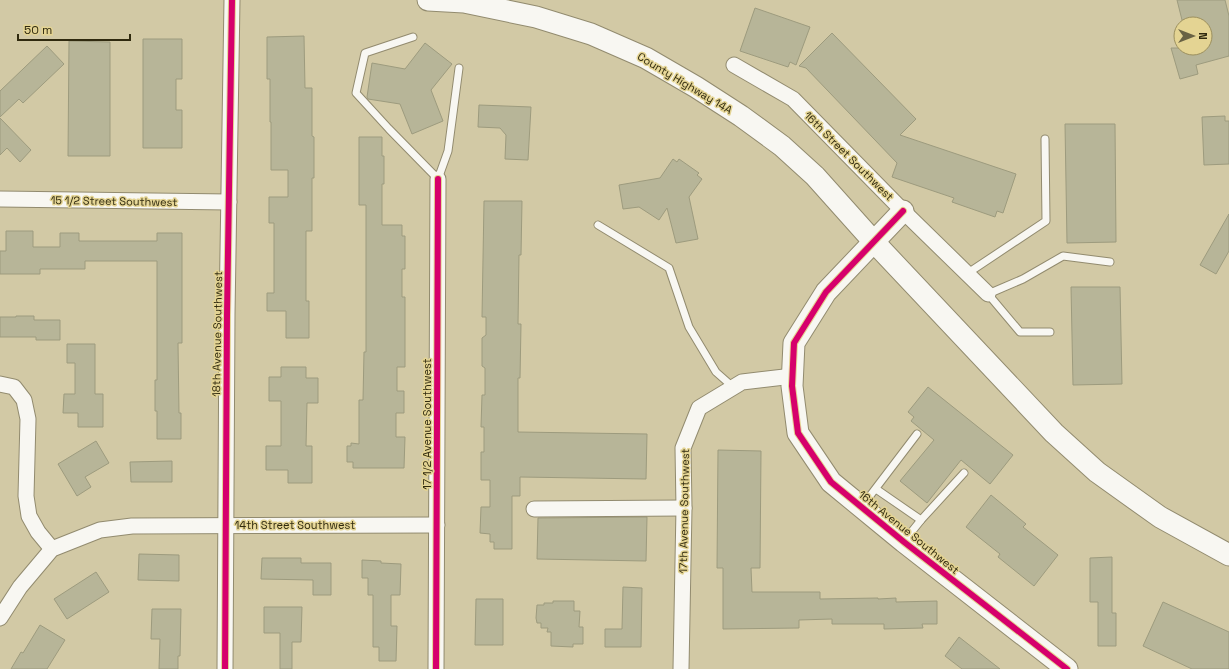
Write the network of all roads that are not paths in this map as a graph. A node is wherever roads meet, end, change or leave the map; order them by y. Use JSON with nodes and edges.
{"nodes":[{"id":1,"x":232,"y":0,"type":"edge"},
{"id":2,"x":428,"y":0,"type":"edge"},
{"id":3,"x":413,"y":38,"type":"dead end"},
{"id":4,"x":734,"y":65,"type":"dead end"},
{"id":5,"x":459,"y":68,"type":"dead end"},
{"id":6,"x":1045,"y":140,"type":"dead end"},
{"id":7,"x":438,"y":179,"type":"junction"},
{"id":8,"x":0,"y":199,"type":"edge"},
{"id":9,"x":229,"y":202,"type":"junction"},
{"id":10,"x":903,"y":211,"type":"junction"},
{"id":11,"x":598,"y":225,"type":"dead end"},
{"id":12,"x":874,"y":242,"type":"junction"},
{"id":13,"x":1110,"y":262,"type":"dead end"},
{"id":14,"x":968,"y":273,"type":"junction"},
{"id":15,"x":988,"y":294,"type":"junction"},
{"id":16,"x":1050,"y":332,"type":"dead end"},
{"id":17,"x":793,"y":376,"type":"junction"},
{"id":18,"x":0,"y":384,"type":"edge"},
{"id":19,"x":733,"y":387,"type":"junction"},
{"id":20,"x":917,"y":434,"type":"dead end"},
{"id":21,"x":964,"y":473,"type":"dead end"},
{"id":22,"x":876,"y":489,"type":"junction"},
{"id":23,"x":861,"y":507,"type":"junction"},
{"id":24,"x":684,"y":508,"type":"junction"},
{"id":25,"x":534,"y":509,"type":"dead end"},
{"id":26,"x":921,"y":520,"type":"junction"},
{"id":27,"x":226,"y":525,"type":"junction"},
{"id":28,"x":437,"y":525,"type":"junction"},
{"id":29,"x":904,"y":542,"type":"junction"},
{"id":30,"x":52,"y":550,"type":"junction"},
{"id":31,"x":1229,"y":555,"type":"edge"},
{"id":32,"x":0,"y":618,"type":"edge"},
{"id":33,"x":225,"y":669,"type":"edge"},
{"id":34,"x":436,"y":669,"type":"edge"},
{"id":35,"x":681,"y":669,"type":"edge"},
{"id":36,"x":1067,"y":669,"type":"edge"}],
"edges":[{"from":1,"to":9,"type":"street","name":"18th Avenue Southwest"},
{"from":2,"to":12,"type":"main road","name":"County Highway 14A"},
{"from":3,"to":7,"type":"lane"},
{"from":4,"to":10,"type":"street","name":"16th Street Southwest"},
{"from":5,"to":7,"type":"lane"},
{"from":6,"to":14,"type":"lane"},
{"from":7,"to":28,"type":"street","name":"17 1/2 Avenue Southwest"},
{"from":8,"to":9,"type":"street","name":"15 1/2 Street Southwest"},
{"from":9,"to":27,"type":"street","name":"18th Avenue Southwest"},
{"from":10,"to":12,"type":"main road","name":"16th Avenue Southwest"},
{"from":10,"to":14,"type":"street","name":"16th Street Southwest"},
{"from":11,"to":19,"type":"lane"},
{"from":12,"to":17,"type":"main road","name":"16th Avenue Southwest"},
{"from":12,"to":31,"type":"main road","name":"County Highway 14A"},
{"from":13,"to":15,"type":"lane"},
{"from":14,"to":15,"type":"street","name":"16th Street Southwest"},
{"from":15,"to":16,"type":"lane"},
{"from":17,"to":19,"type":"street","name":"17th Avenue Southwest"},
{"from":17,"to":23,"type":"main road","name":"16th Avenue Southwest"},
{"from":18,"to":30,"type":"street"},
{"from":19,"to":24,"type":"street","name":"17th Avenue Southwest"},
{"from":20,"to":22,"type":"lane"},
{"from":21,"to":26,"type":"lane"},
{"from":22,"to":23,"type":"lane"},
{"from":22,"to":26,"type":"lane"},
{"from":23,"to":29,"type":"main road","name":"16th Avenue Southwest"},
{"from":24,"to":25,"type":"street"},
{"from":24,"to":35,"type":"street","name":"17th Avenue Southwest"},
{"from":26,"to":29,"type":"lane"},
{"from":27,"to":28,"type":"street","name":"14th Street Southwest"},
{"from":27,"to":30,"type":"street","name":"14th Street Southwest"},
{"from":27,"to":33,"type":"street","name":"18th Avenue Southwest"},
{"from":28,"to":34,"type":"street","name":"17 1/2 Avenue Southwest"},
{"from":29,"to":36,"type":"main road","name":"16th Avenue Southwest"},
{"from":30,"to":32,"type":"street","name":"14th Street Southwest"}]}
